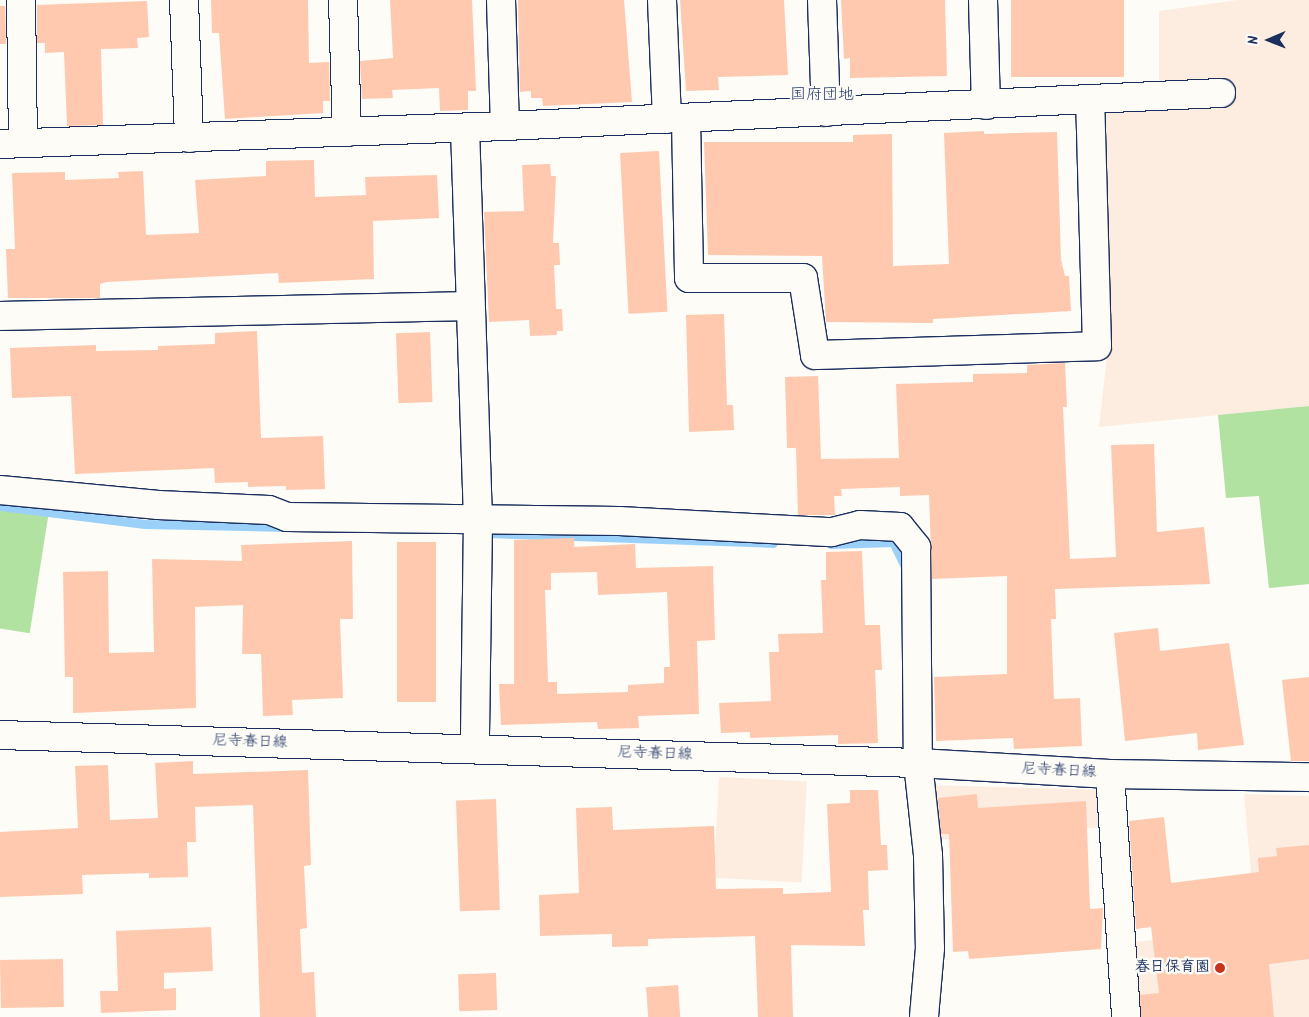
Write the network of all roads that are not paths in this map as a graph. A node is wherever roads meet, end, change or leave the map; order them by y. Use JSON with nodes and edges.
{"nodes":[{"id":1,"x":21,"y":0,"type":"edge"},
{"id":2,"x":184,"y":0,"type":"edge"},
{"id":3,"x":343,"y":0,"type":"edge"},
{"id":4,"x":501,"y":0,"type":"edge"},
{"id":5,"x":662,"y":0,"type":"edge"},
{"id":6,"x":822,"y":0,"type":"edge"},
{"id":7,"x":983,"y":0,"type":"edge"},
{"id":8,"x":1221,"y":93,"type":"dead end"},
{"id":9,"x":1090,"y":100,"type":"junction"},
{"id":10,"x":986,"y":105,"type":"junction"},
{"id":11,"x":826,"y":112,"type":"junction"},
{"id":12,"x":676,"y":119,"type":"junction"},
{"id":13,"x":505,"y":126,"type":"junction"},
{"id":14,"x":465,"y":128,"type":"junction"},
{"id":15,"x":347,"y":132,"type":"junction"},
{"id":16,"x":189,"y":138,"type":"junction"},
{"id":17,"x":11,"y":144,"type":"edge"},
{"id":18,"x":470,"y":306,"type":"junction"},
{"id":19,"x":0,"y":316,"type":"edge"},
{"id":20,"x":0,"y":490,"type":"edge"},
{"id":21,"x":477,"y":531,"type":"junction"},
{"id":22,"x":0,"y":735,"type":"edge"},
{"id":23,"x":475,"y":748,"type":"junction"},
{"id":24,"x":918,"y":763,"type":"junction"},
{"id":25,"x":1110,"y":774,"type":"junction"},
{"id":26,"x":1309,"y":777,"type":"edge"},
{"id":27,"x":924,"y":1017,"type":"edge"},
{"id":28,"x":1126,"y":1017,"type":"edge"}],
"edges":[{"from":1,"to":17,"type":"street"},
{"from":2,"to":16,"type":"street"},
{"from":3,"to":15,"type":"street"},
{"from":4,"to":13,"type":"street"},
{"from":5,"to":12,"type":"street"},
{"from":6,"to":11,"type":"street"},
{"from":7,"to":10,"type":"street"},
{"from":8,"to":9,"type":"street"},
{"from":9,"to":10,"type":"street"},
{"from":9,"to":12,"type":"street"},
{"from":10,"to":11,"type":"street"},
{"from":11,"to":12,"type":"street"},
{"from":12,"to":13,"type":"street"},
{"from":13,"to":14,"type":"street"},
{"from":14,"to":15,"type":"street"},
{"from":14,"to":18,"type":"street"},
{"from":15,"to":16,"type":"street"},
{"from":16,"to":17,"type":"street"},
{"from":18,"to":19,"type":"street"},
{"from":18,"to":21,"type":"street"},
{"from":20,"to":21,"type":"street"},
{"from":21,"to":23,"type":"street"},
{"from":21,"to":24,"type":"street"},
{"from":22,"to":23,"type":"street","name":"尼寺春日線"},
{"from":23,"to":24,"type":"street","name":"尼寺春日線"},
{"from":24,"to":25,"type":"street","name":"尼寺春日線"},
{"from":24,"to":27,"type":"street"},
{"from":25,"to":26,"type":"street","name":"尼寺春日線"},
{"from":25,"to":28,"type":"street"}]}
